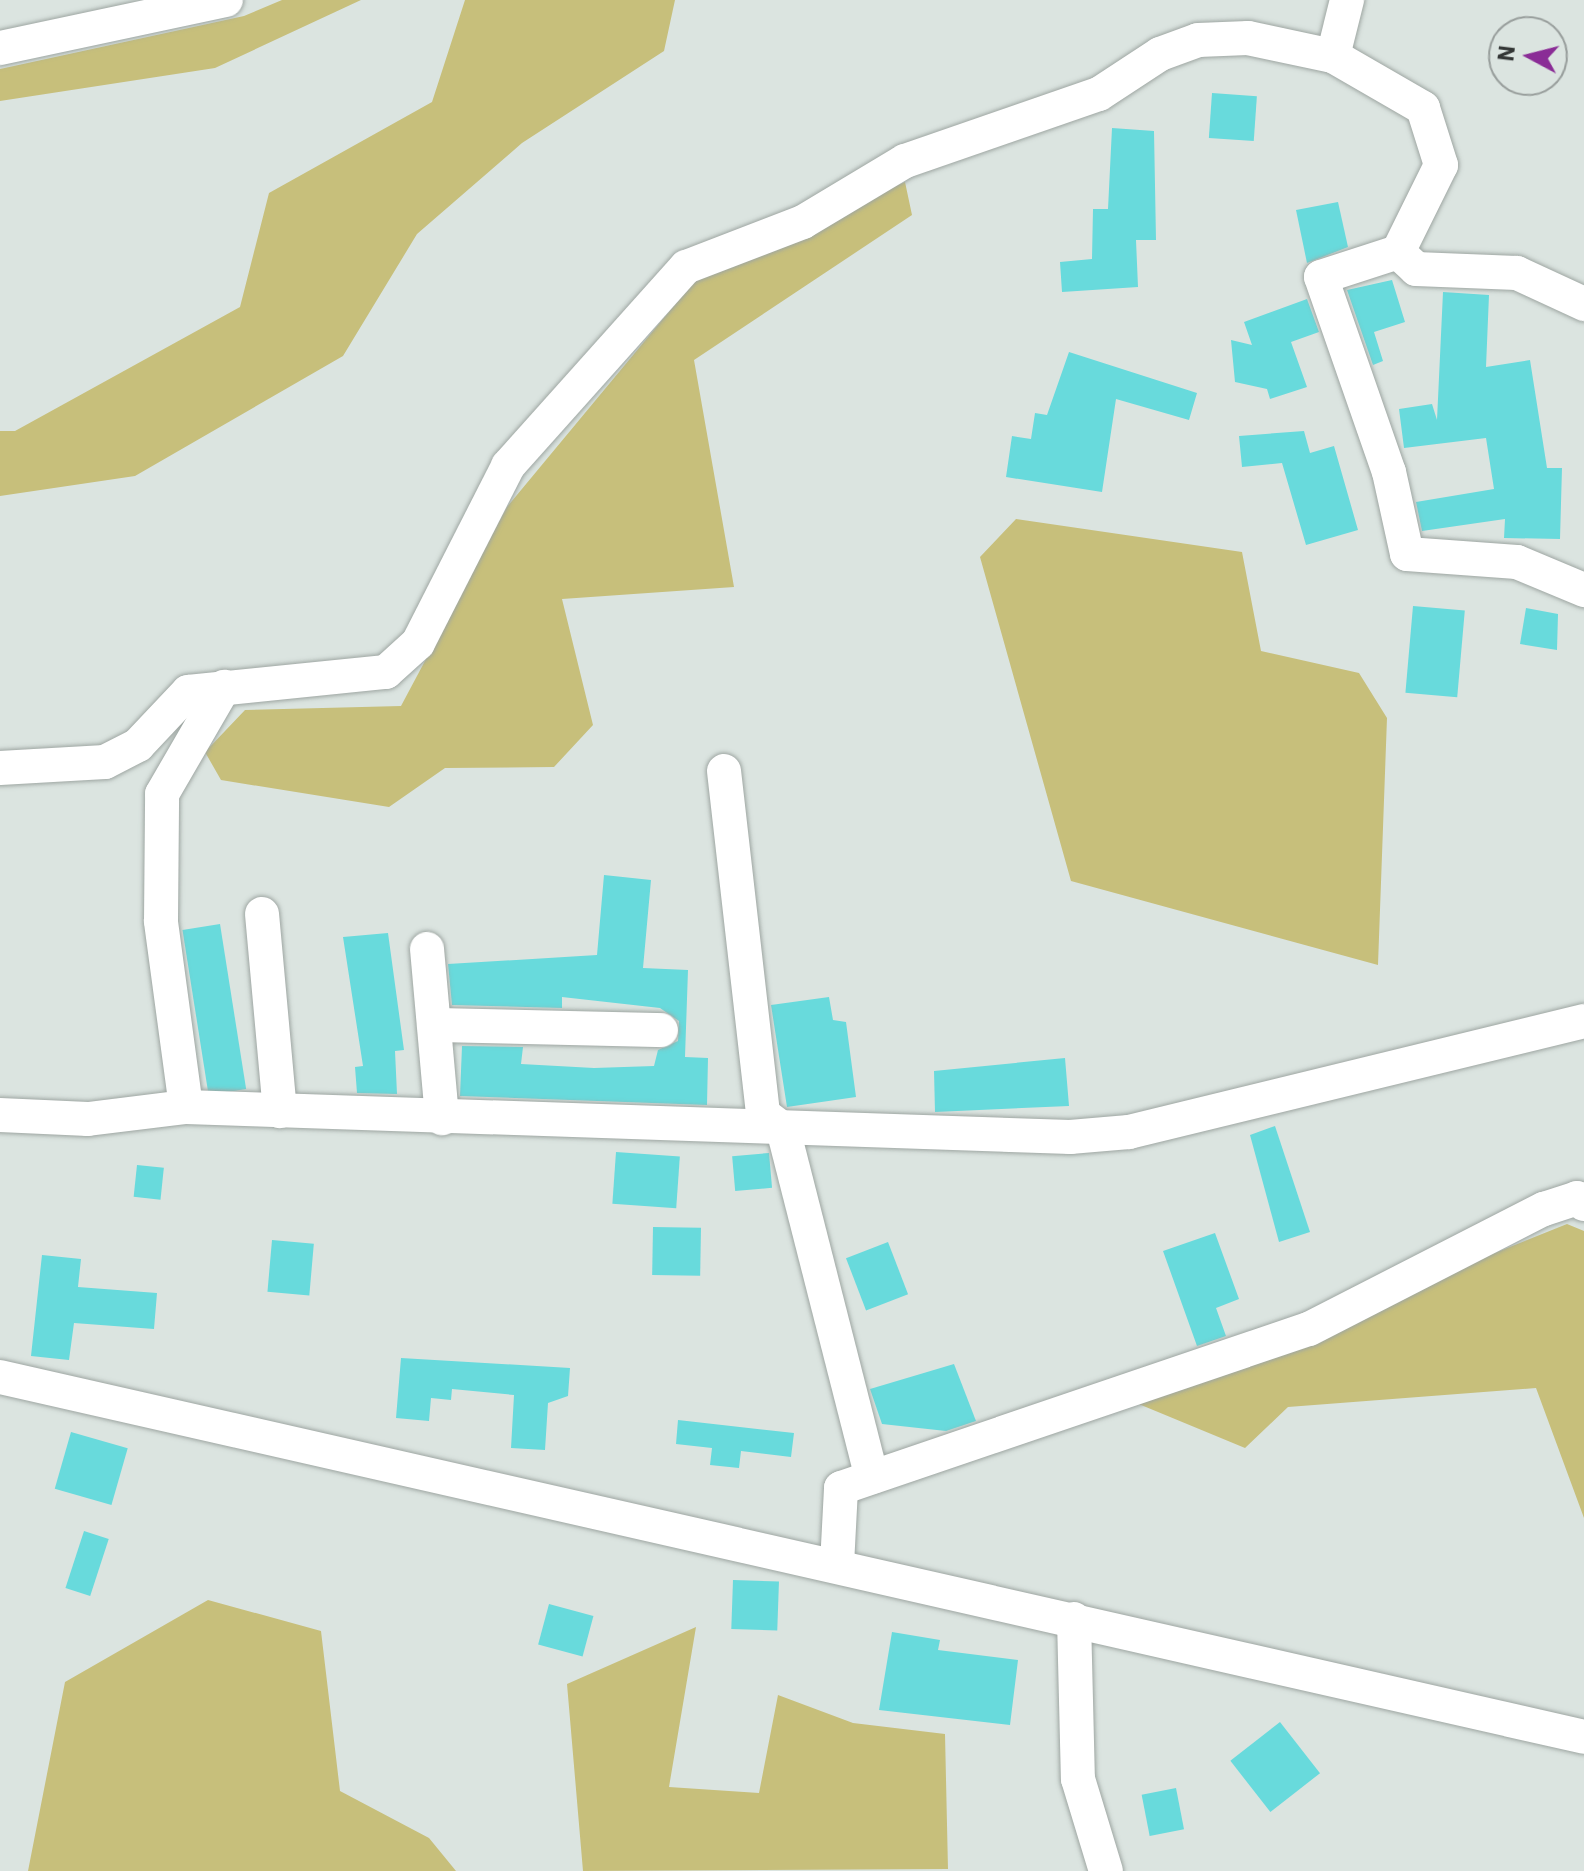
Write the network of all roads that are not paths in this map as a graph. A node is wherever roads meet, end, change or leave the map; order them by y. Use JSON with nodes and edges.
{"nodes":[{"id":1,"x":226,"y":0,"type":"edge"},
{"id":2,"x":1347,"y":0,"type":"edge"},
{"id":3,"x":0,"y":48,"type":"edge"},
{"id":4,"x":1333,"y":56,"type":"junction"},
{"id":5,"x":1398,"y":252,"type":"junction"},
{"id":6,"x":1584,"y":304,"type":"edge"},
{"id":7,"x":1584,"y":590,"type":"edge"},
{"id":8,"x":224,"y":687,"type":"junction"},
{"id":9,"x":0,"y":768,"type":"edge"},
{"id":10,"x":724,"y":771,"type":"dead end"},
{"id":11,"x":262,"y":914,"type":"dead end"},
{"id":12,"x":427,"y":949,"type":"dead end"},
{"id":13,"x":1584,"y":1021,"type":"edge"},
{"id":14,"x":434,"y":1025,"type":"junction"},
{"id":15,"x":661,"y":1030,"type":"dead end"},
{"id":16,"x":186,"y":1107,"type":"junction"},
{"id":17,"x":280,"y":1111,"type":"junction"},
{"id":18,"x":0,"y":1115,"type":"edge"},
{"id":19,"x":442,"y":1118,"type":"junction"},
{"id":20,"x":783,"y":1129,"type":"junction"},
{"id":21,"x":1584,"y":1204,"type":"edge"},
{"id":22,"x":0,"y":1377,"type":"edge"},
{"id":23,"x":872,"y":1477,"type":"junction"},
{"id":24,"x":837,"y":1565,"type":"junction"},
{"id":25,"x":1074,"y":1619,"type":"junction"},
{"id":26,"x":1584,"y":1737,"type":"edge"},
{"id":27,"x":1106,"y":1871,"type":"edge"}],
"edges":[{"from":1,"to":3,"type":"street"},
{"from":2,"to":4,"type":"street"},
{"from":4,"to":5,"type":"street"},
{"from":4,"to":8,"type":"street"},
{"from":5,"to":6,"type":"street"},
{"from":5,"to":7,"type":"street"},
{"from":8,"to":9,"type":"street"},
{"from":8,"to":16,"type":"street"},
{"from":10,"to":20,"type":"street"},
{"from":11,"to":17,"type":"street"},
{"from":12,"to":14,"type":"street"},
{"from":13,"to":20,"type":"street"},
{"from":14,"to":15,"type":"street"},
{"from":14,"to":19,"type":"street"},
{"from":16,"to":17,"type":"street"},
{"from":16,"to":18,"type":"street"},
{"from":17,"to":19,"type":"street"},
{"from":19,"to":20,"type":"street"},
{"from":20,"to":23,"type":"street"},
{"from":21,"to":23,"type":"street"},
{"from":22,"to":24,"type":"street"},
{"from":23,"to":24,"type":"street"},
{"from":24,"to":25,"type":"street"},
{"from":25,"to":26,"type":"street"},
{"from":25,"to":27,"type":"street"}]}
